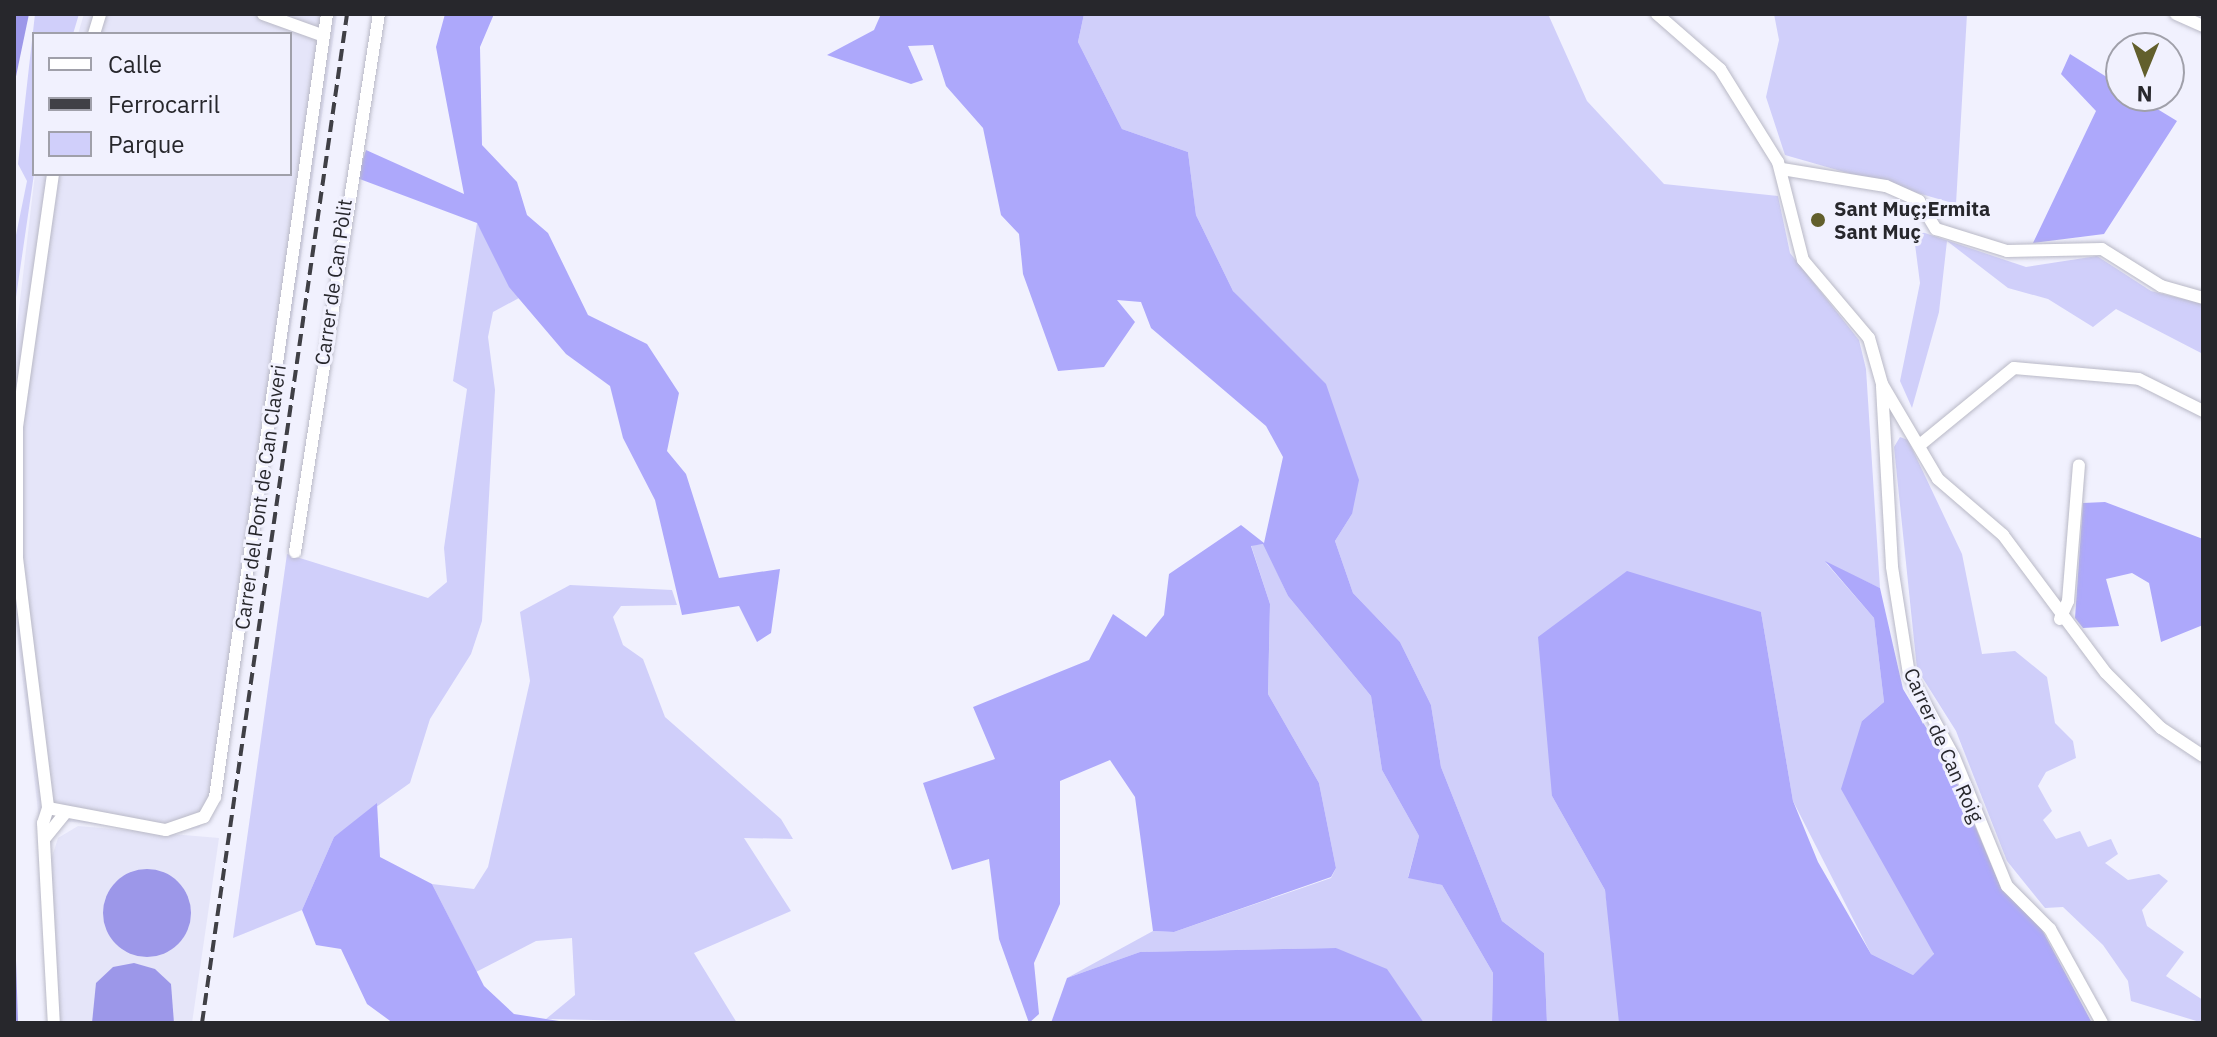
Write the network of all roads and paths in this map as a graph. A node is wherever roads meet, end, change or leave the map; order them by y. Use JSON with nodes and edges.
{"nodes":[{"id":1,"x":263,"y":14,"type":"edge"},
{"id":2,"x":327,"y":14,"type":"edge"},
{"id":3,"x":379,"y":14,"type":"edge"},
{"id":4,"x":1657,"y":14,"type":"edge"},
{"id":5,"x":2176,"y":14,"type":"edge"},
{"id":6,"x":2203,"y":26,"type":"edge"},
{"id":7,"x":324,"y":36,"type":"junction"},
{"id":8,"x":1782,"y":169,"type":"junction"},
{"id":9,"x":53,"y":176,"type":"edge"},
{"id":10,"x":2203,"y":298,"type":"edge"},
{"id":11,"x":1880,"y":378,"type":"junction"},
{"id":12,"x":2203,"y":411,"type":"edge"},
{"id":13,"x":1921,"y":444,"type":"junction"},
{"id":14,"x":2079,"y":465,"type":"dead end"},
{"id":15,"x":295,"y":552,"type":"dead end"},
{"id":16,"x":2060,"y":619,"type":"junction"},
{"id":17,"x":2203,"y":756,"type":"edge"},
{"id":18,"x":48,"y":808,"type":"junction"},
{"id":19,"x":65,"y":813,"type":"junction"},
{"id":20,"x":45,"y":838,"type":"junction"},
{"id":21,"x":54,"y":1023,"type":"edge"},
{"id":22,"x":2102,"y":1023,"type":"edge"}],
"edges":[{"from":1,"to":7,"type":"street"},
{"from":2,"to":7,"type":"street","name":"Carrer del Pont de Can Claveri"},
{"from":3,"to":15,"type":"street","name":"Carrer de Can Pòlit"},
{"from":4,"to":8,"type":"street"},
{"from":5,"to":6,"type":"street"},
{"from":7,"to":19,"type":"street","name":"Carrer del Pont de Can Claveri"},
{"from":8,"to":10,"type":"street"},
{"from":8,"to":11,"type":"street"},
{"from":9,"to":18,"type":"street"},
{"from":11,"to":13,"type":"street"},
{"from":11,"to":22,"type":"street","name":"Carrer de Can Roig"},
{"from":12,"to":13,"type":"street"},
{"from":13,"to":16,"type":"street"},
{"from":14,"to":16,"type":"street"},
{"from":16,"to":17,"type":"street"},
{"from":18,"to":19,"type":"street","name":"Carrer del Pont de Can Claveri"},
{"from":18,"to":20,"type":"street"},
{"from":19,"to":20,"type":"street"},
{"from":20,"to":21,"type":"street"}]}
